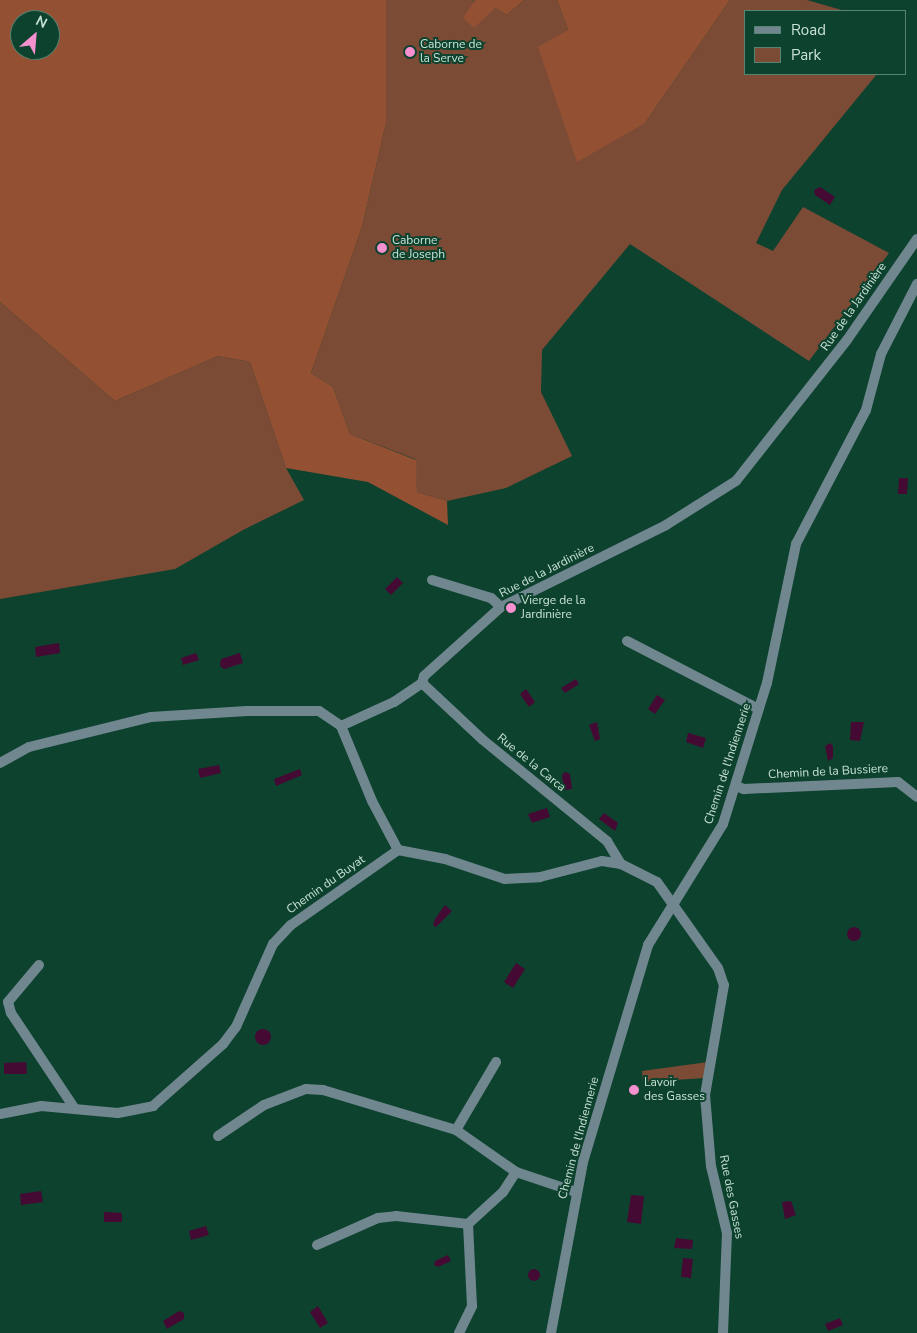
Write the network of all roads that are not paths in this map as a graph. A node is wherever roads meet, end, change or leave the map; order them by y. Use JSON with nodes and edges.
{"nodes":[{"id":1,"x":917,"y":239,"type":"edge"},
{"id":2,"x":917,"y":284,"type":"edge"},
{"id":3,"x":913,"y":301,"type":"edge"},
{"id":4,"x":432,"y":580,"type":"dead end"},
{"id":5,"x":501,"y":607,"type":"junction"},
{"id":6,"x":628,"y":641,"type":"dead end"},
{"id":7,"x":422,"y":683,"type":"junction"},
{"id":8,"x":759,"y":709,"type":"junction"},
{"id":9,"x":341,"y":726,"type":"junction"},
{"id":10,"x":0,"y":763,"type":"edge"},
{"id":11,"x":736,"y":786,"type":"junction"},
{"id":12,"x":917,"y":797,"type":"edge"},
{"id":13,"x":398,"y":850,"type":"junction"},
{"id":14,"x":621,"y":864,"type":"junction"},
{"id":15,"x":673,"y":903,"type":"junction"},
{"id":16,"x":39,"y":965,"type":"dead end"},
{"id":17,"x":496,"y":1062,"type":"dead end"},
{"id":18,"x":75,"y":1108,"type":"junction"},
{"id":19,"x":0,"y":1114,"type":"edge"},
{"id":20,"x":456,"y":1130,"type":"junction"},
{"id":21,"x":218,"y":1136,"type":"dead end"},
{"id":22,"x":516,"y":1172,"type":"junction"},
{"id":23,"x":576,"y":1192,"type":"junction"},
{"id":24,"x":468,"y":1224,"type":"junction"},
{"id":25,"x":317,"y":1245,"type":"dead end"},
{"id":26,"x":459,"y":1333,"type":"edge"},
{"id":27,"x":551,"y":1333,"type":"edge"},
{"id":28,"x":723,"y":1333,"type":"edge"}],
"edges":[{"from":1,"to":5,"type":"street","name":"Rue de la Jardinière"},
{"from":2,"to":3,"type":"street","name":"Chemin de l'Indiennerie"},
{"from":3,"to":8,"type":"street","name":"Chemin de l'Indiennerie"},
{"from":4,"to":5,"type":"street"},
{"from":5,"to":7,"type":"street","name":"Rue de la Jardinière"},
{"from":6,"to":8,"type":"street"},
{"from":7,"to":9,"type":"street","name":"Rue de la Jardinière"},
{"from":7,"to":14,"type":"street","name":"Rue de la Carca"},
{"from":8,"to":11,"type":"street","name":"Chemin de l'Indiennerie"},
{"from":9,"to":10,"type":"street"},
{"from":9,"to":13,"type":"street"},
{"from":11,"to":12,"type":"street","name":"Chemin de la Bussiere"},
{"from":11,"to":15,"type":"street","name":"Chemin de l'Indiennerie"},
{"from":13,"to":14,"type":"street"},
{"from":13,"to":18,"type":"street","name":"Chemin du Buyat"},
{"from":14,"to":15,"type":"street"},
{"from":15,"to":23,"type":"street","name":"Chemin de l'Indiennerie"},
{"from":15,"to":28,"type":"street","name":"Rue des Gasses"},
{"from":16,"to":18,"type":"street"},
{"from":17,"to":20,"type":"street"},
{"from":18,"to":19,"type":"street","name":"Chemin du Buyat"},
{"from":20,"to":21,"type":"street"},
{"from":20,"to":22,"type":"street"},
{"from":22,"to":23,"type":"street"},
{"from":22,"to":24,"type":"street"},
{"from":23,"to":27,"type":"street","name":"Chemin de l'Indiennerie"},
{"from":24,"to":25,"type":"street"},
{"from":24,"to":26,"type":"street"}]}
